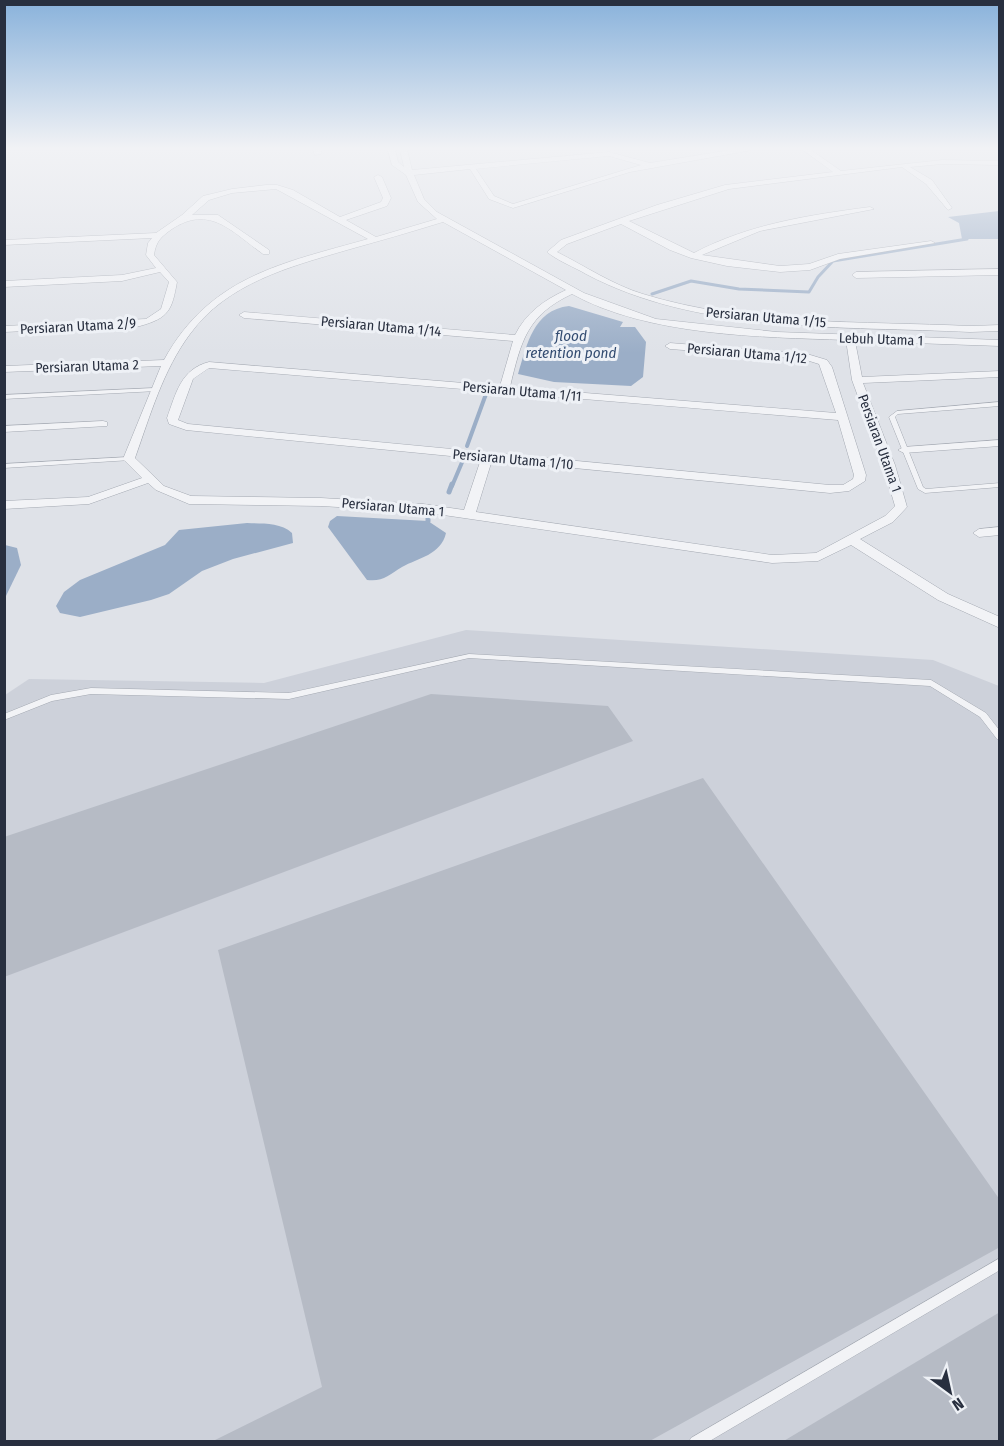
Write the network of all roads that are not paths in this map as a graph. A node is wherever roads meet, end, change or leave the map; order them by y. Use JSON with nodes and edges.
{"nodes":[{"id":1,"x":185,"y":217,"type":"edge"},
{"id":2,"x":216,"y":217,"type":"edge"},
{"id":3,"x":335,"y":217,"type":"edge"},
{"id":4,"x":346,"y":217,"type":"edge"},
{"id":5,"x":440,"y":217,"type":"edge"},
{"id":6,"x":637,"y":217,"type":"edge"},
{"id":7,"x":820,"y":217,"type":"edge"},
{"id":8,"x":339,"y":220,"type":"junction"},
{"id":9,"x":443,"y":220,"type":"junction"},
{"id":10,"x":624,"y":222,"type":"junction"},
{"id":11,"x":158,"y":235,"type":"junction"},
{"id":12,"x":374,"y":239,"type":"junction"},
{"id":13,"x":4,"y":243,"type":"edge"},
{"id":14,"x":931,"y":243,"type":"dead end"},
{"id":15,"x":266,"y":252,"type":"dead end"},
{"id":16,"x":694,"y":256,"type":"junction"},
{"id":17,"x":162,"y":269,"type":"junction"},
{"id":18,"x":998,"y":273,"type":"edge"},
{"id":19,"x":856,"y":275,"type":"dead end"},
{"id":20,"x":4,"y":284,"type":"edge"},
{"id":21,"x":573,"y":290,"type":"junction"},
{"id":22,"x":244,"y":315,"type":"dead end"},
{"id":23,"x":999,"y":328,"type":"edge"},
{"id":24,"x":4,"y":329,"type":"edge"},
{"id":25,"x":517,"y":338,"type":"junction"},
{"id":26,"x":850,"y":338,"type":"junction"},
{"id":27,"x":999,"y":343,"type":"edge"},
{"id":28,"x":670,"y":346,"type":"dead end"},
{"id":29,"x":169,"y":363,"type":"junction"},
{"id":30,"x":4,"y":369,"type":"edge"},
{"id":31,"x":999,"y":374,"type":"edge"},
{"id":32,"x":857,"y":380,"type":"junction"},
{"id":33,"x":504,"y":389,"type":"junction"},
{"id":34,"x":154,"y":390,"type":"junction"},
{"id":35,"x":4,"y":397,"type":"edge"},
{"id":36,"x":999,"y":404,"type":"edge"},
{"id":37,"x":843,"y":417,"type":"junction"},
{"id":38,"x":173,"y":422,"type":"joint"},
{"id":39,"x":103,"y":424,"type":"dead end"},
{"id":40,"x":4,"y":429,"type":"edge"},
{"id":41,"x":999,"y":443,"type":"edge"},
{"id":42,"x":904,"y":450,"type":"junction"},
{"id":43,"x":487,"y":456,"type":"junction"},
{"id":44,"x":129,"y":459,"type":"junction"},
{"id":45,"x":4,"y":466,"type":"edge"},
{"id":46,"x":149,"y":479,"type":"junction"},
{"id":47,"x":999,"y":485,"type":"edge"},
{"id":48,"x":4,"y":505,"type":"edge"},
{"id":49,"x":469,"y":515,"type":"junction"},
{"id":50,"x":999,"y":531,"type":"edge"},
{"id":51,"x":979,"y":533,"type":"dead end"},
{"id":52,"x":851,"y":540,"type":"junction"},
{"id":53,"x":999,"y":623,"type":"edge"},
{"id":54,"x":4,"y":717,"type":"edge"},
{"id":55,"x":999,"y":736,"type":"edge"},
{"id":56,"x":999,"y":1263,"type":"edge"},
{"id":57,"x":695,"y":1442,"type":"edge"}],
"edges":[{"from":1,"to":11,"type":"street"},
{"from":2,"to":15,"type":"street"},
{"from":3,"to":8,"type":"street"},
{"from":4,"to":8,"type":"street"},
{"from":5,"to":9,"type":"street","name":"Lebuh Utama 1"},
{"from":6,"to":10,"type":"street"},
{"from":7,"to":16,"type":"street"},
{"from":8,"to":12,"type":"street"},
{"from":9,"to":12,"type":"street"},
{"from":9,"to":21,"type":"street","name":"Lebuh Utama 1"},
{"from":10,"to":16,"type":"street"},
{"from":10,"to":23,"type":"street","name":"Persiaran Utama 1/15"},
{"from":11,"to":13,"type":"street"},
{"from":11,"to":17,"type":"street"},
{"from":12,"to":29,"type":"street"},
{"from":14,"to":16,"type":"street"},
{"from":17,"to":20,"type":"street"},
{"from":17,"to":24,"type":"street","name":"Persiaran Utama 2/9"},
{"from":18,"to":19,"type":"street"},
{"from":21,"to":25,"type":"street"},
{"from":21,"to":26,"type":"street","name":"Lebuh Utama 1"},
{"from":22,"to":25,"type":"street","name":"Persiaran Utama 1/14"},
{"from":25,"to":33,"type":"street"},
{"from":26,"to":27,"type":"street","name":"Lebuh Utama 1"},
{"from":26,"to":32,"type":"street","name":"Persiaran Utama 1"},
{"from":28,"to":37,"type":"street","name":"Persiaran Utama 1/12"},
{"from":29,"to":30,"type":"street","name":"Persiaran Utama 2"},
{"from":29,"to":34,"type":"street"},
{"from":31,"to":32,"type":"street"},
{"from":32,"to":52,"type":"street","name":"Persiaran Utama 1"},
{"from":33,"to":37,"type":"street","name":"Persiaran Utama 1/11"},
{"from":33,"to":38,"type":"street","name":"Persiaran Utama 1/11"},
{"from":34,"to":35,"type":"lane"},
{"from":34,"to":44,"type":"street"},
{"from":36,"to":42,"type":"lane"},
{"from":37,"to":43,"type":"street","name":"Persiaran Utama 1/10"},
{"from":38,"to":43,"type":"street","name":"Persiaran Utama 1/10"},
{"from":39,"to":40,"type":"street"},
{"from":41,"to":42,"type":"street"},
{"from":42,"to":47,"type":"lane"},
{"from":43,"to":49,"type":"street"},
{"from":44,"to":45,"type":"lane"},
{"from":44,"to":46,"type":"street","name":"Persiaran Utama 1"},
{"from":46,"to":48,"type":"street"},
{"from":46,"to":49,"type":"street","name":"Persiaran Utama 1"},
{"from":49,"to":52,"type":"street","name":"Persiaran Utama 1"},
{"from":50,"to":51,"type":"street"},
{"from":52,"to":53,"type":"street"},
{"from":54,"to":55,"type":"lane"},
{"from":56,"to":57,"type":"lane"}]}
